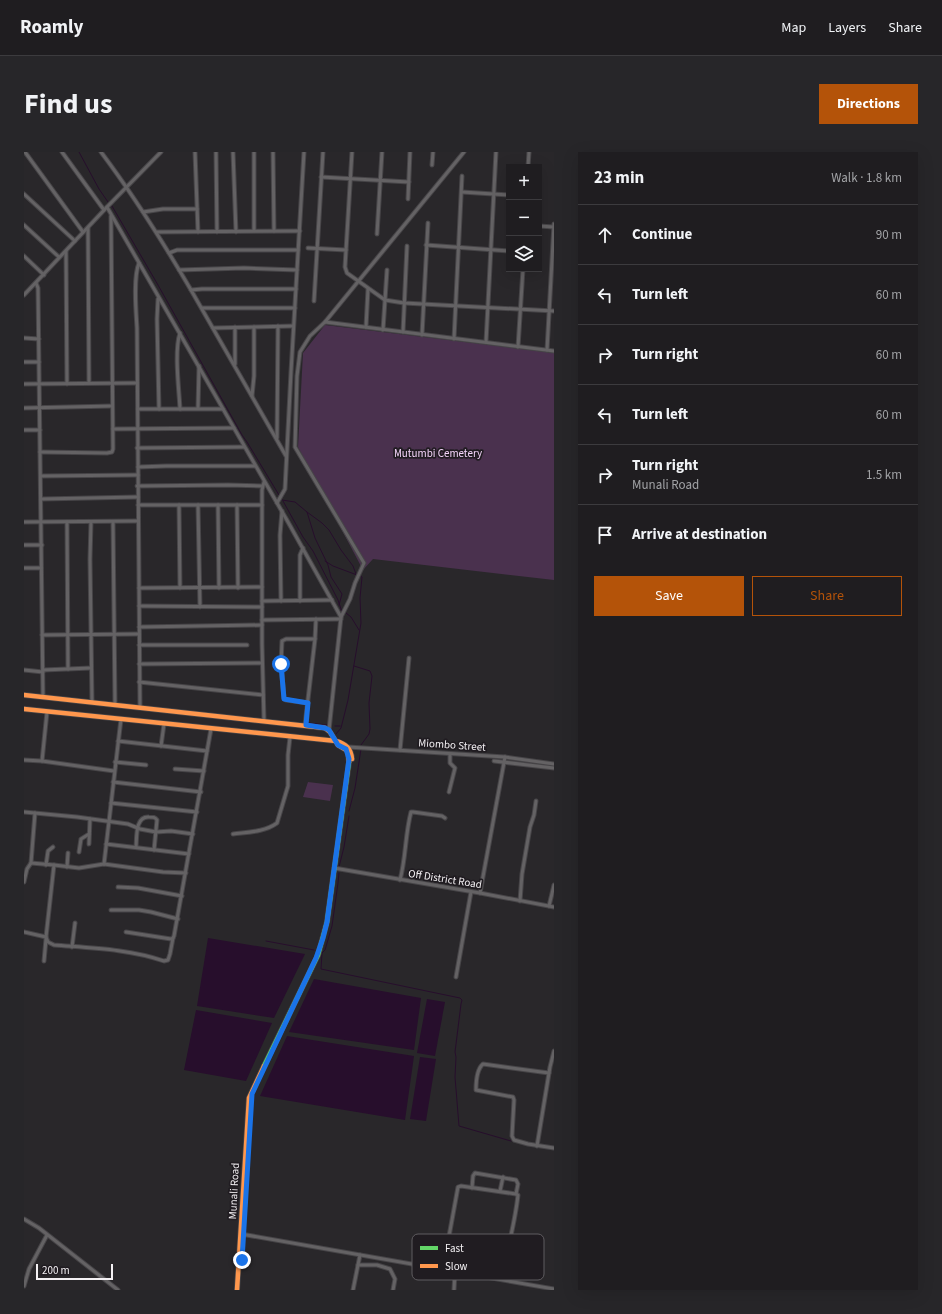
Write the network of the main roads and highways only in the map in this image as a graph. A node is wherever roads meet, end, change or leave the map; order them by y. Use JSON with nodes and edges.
{"nodes":[{"id":1,"x":24,"y":695,"type":"edge"},
{"id":2,"x":24,"y":709,"type":"edge"},
{"id":3,"x":336,"y":742,"type":"junction"},
{"id":4,"x":335,"y":869,"type":"junction"},
{"id":5,"x":238,"y":1290,"type":"edge"}],
"edges":[{"from":1,"to":3,"type":"main road","name":"Munali Road"},
{"from":2,"to":3,"type":"main road"},
{"from":3,"to":4,"type":"main road","name":"Munali Road"},
{"from":3,"to":4,"type":"main road","name":"Munali Road"},
{"from":4,"to":5,"type":"main road","name":"Munali Road"}]}
